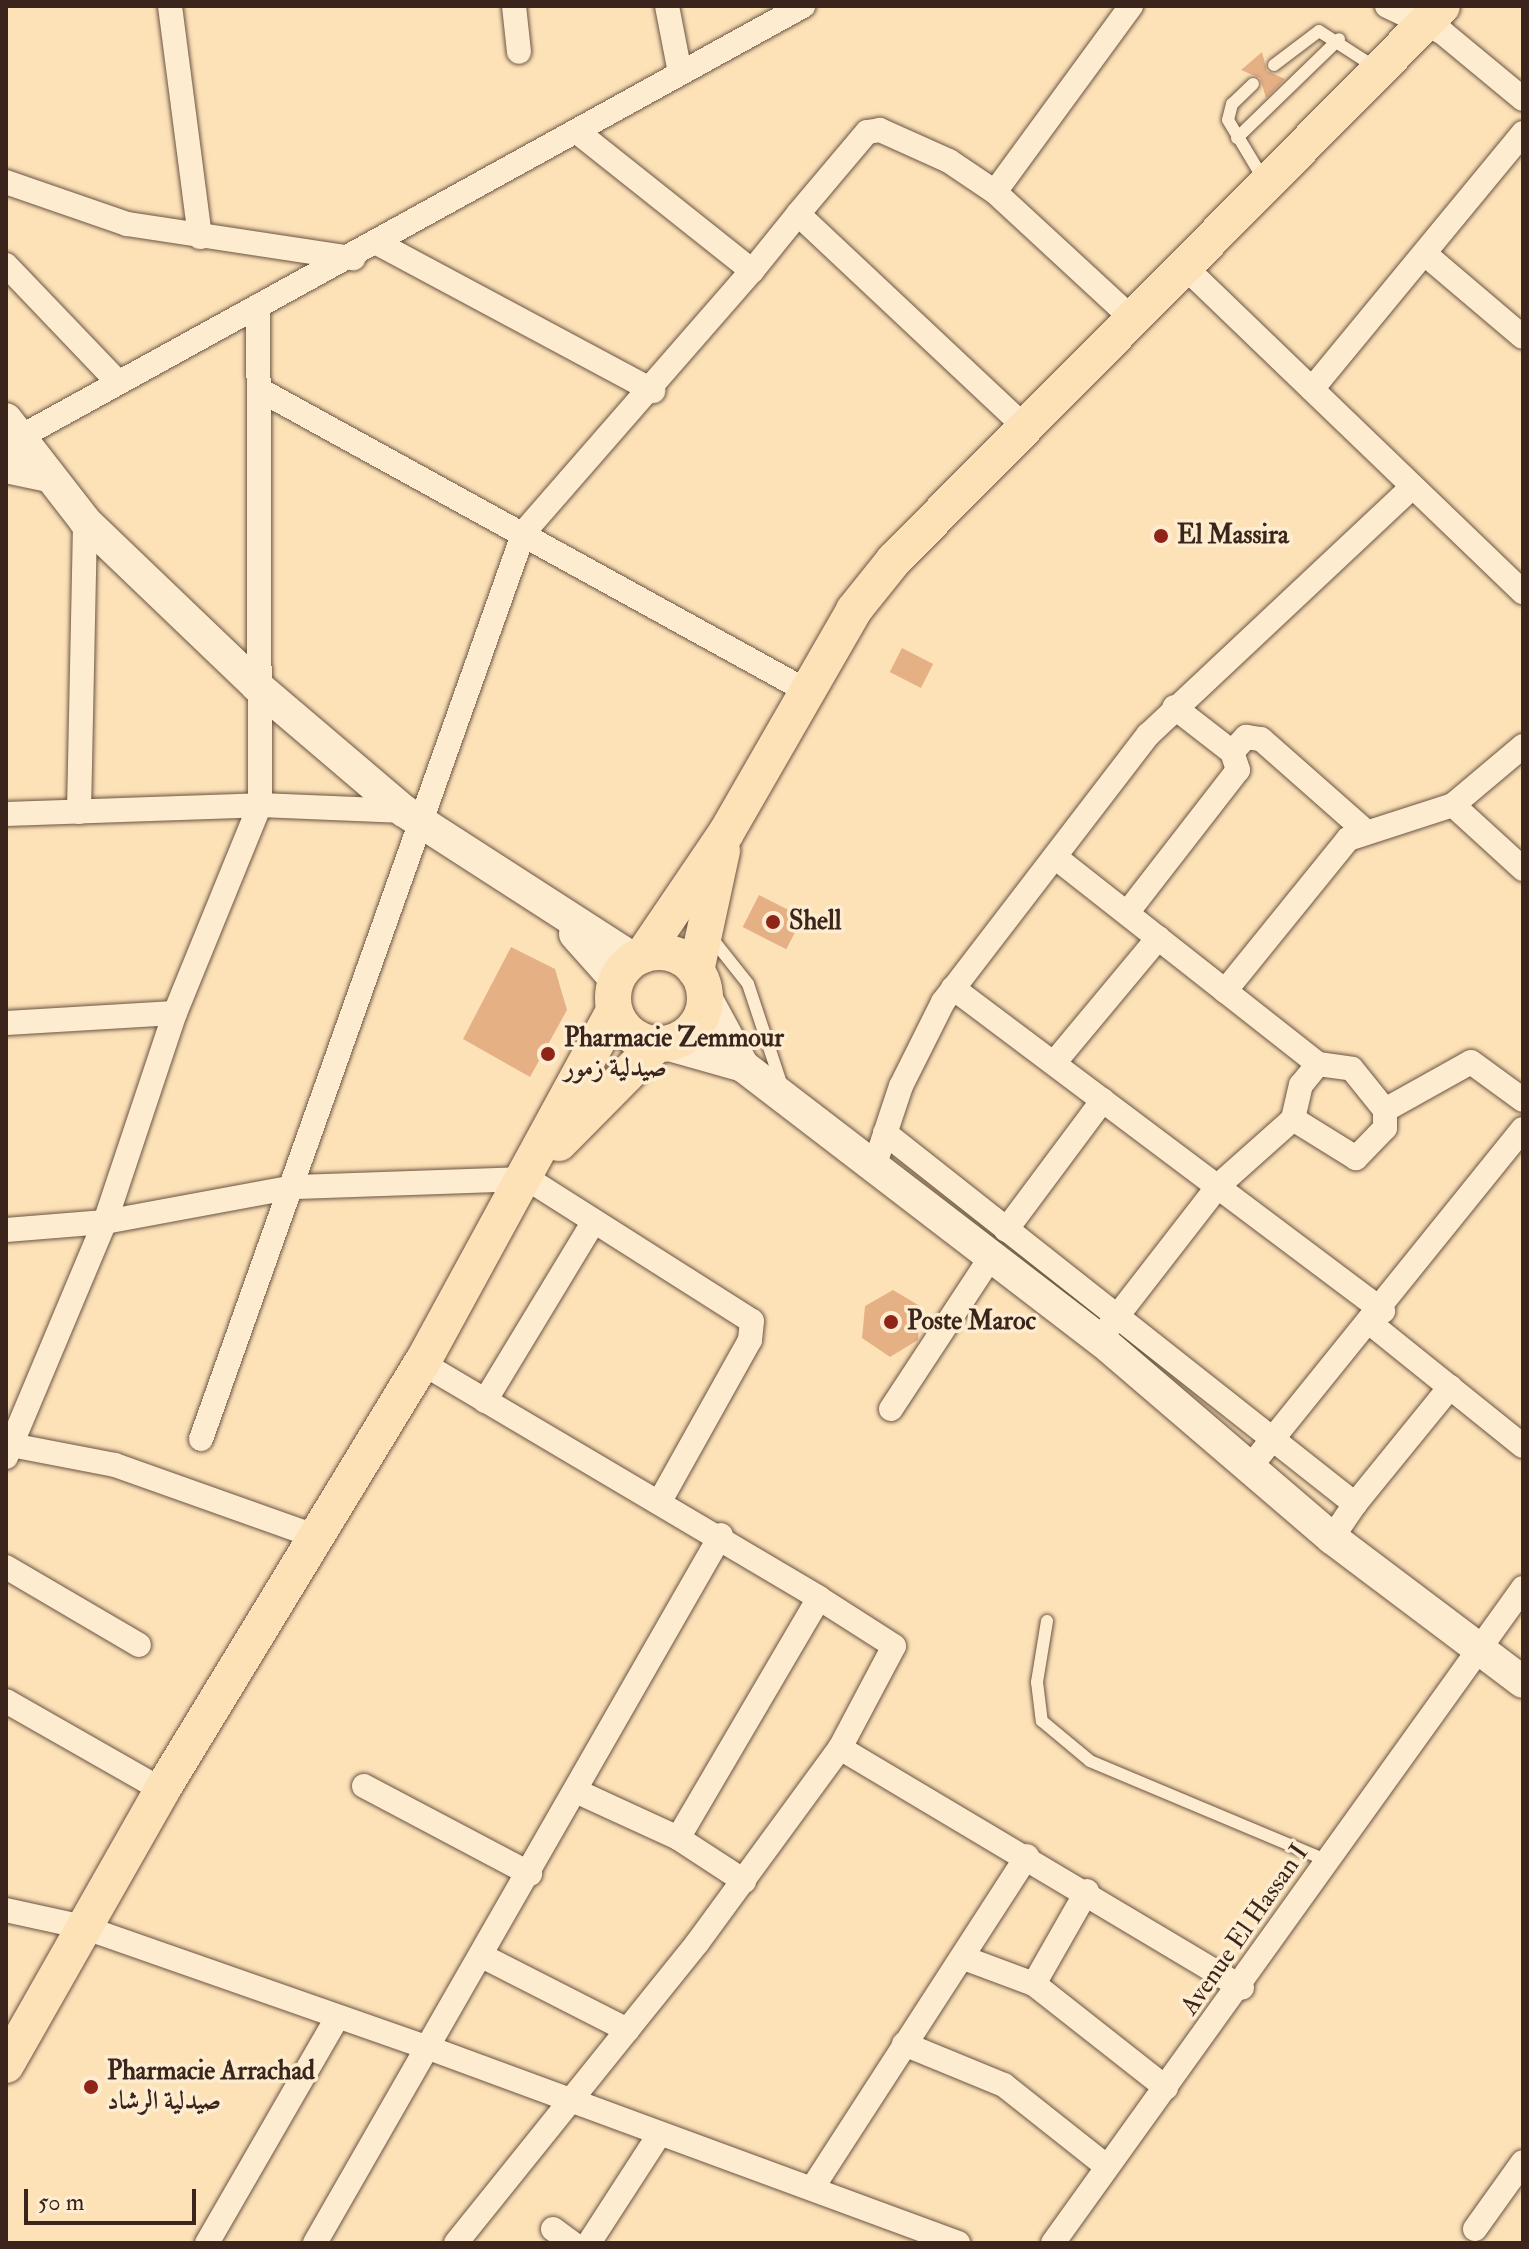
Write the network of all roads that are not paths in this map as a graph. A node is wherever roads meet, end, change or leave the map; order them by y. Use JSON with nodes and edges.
{"nodes":[{"id":1,"x":170,"y":6,"type":"edge"},
{"id":2,"x":514,"y":6,"type":"edge"},
{"id":3,"x":667,"y":6,"type":"edge"},
{"id":4,"x":803,"y":6,"type":"edge"},
{"id":5,"x":1131,"y":6,"type":"edge"},
{"id":6,"x":1387,"y":6,"type":"edge"},
{"id":7,"x":1434,"y":14,"type":"edge"},
{"id":8,"x":1339,"y":39,"type":"junction"},
{"id":9,"x":519,"y":52,"type":"dead end"},
{"id":10,"x":1274,"y":65,"type":"dead end"},
{"id":11,"x":1380,"y":71,"type":"junction"},
{"id":12,"x":680,"y":73,"type":"junction"},
{"id":13,"x":1253,"y":84,"type":"dead end"},
{"id":14,"x":1523,"y":99,"type":"edge"},
{"id":15,"x":1523,"y":133,"type":"edge"},
{"id":16,"x":580,"y":134,"type":"junction"},
{"id":17,"x":1237,"y":138,"type":"junction"},
{"id":18,"x":6,"y":182,"type":"edge"},
{"id":19,"x":1270,"y":187,"type":"junction"},
{"id":20,"x":995,"y":192,"type":"junction"},
{"id":21,"x":798,"y":214,"type":"junction"},
{"id":22,"x":200,"y":237,"type":"junction"},
{"id":23,"x":381,"y":245,"type":"junction"},
{"id":24,"x":1425,"y":254,"type":"junction"},
{"id":25,"x":353,"y":258,"type":"junction"},
{"id":26,"x":6,"y":265,"type":"edge"},
{"id":27,"x":1187,"y":269,"type":"junction"},
{"id":28,"x":752,"y":271,"type":"junction"},
{"id":29,"x":258,"y":307,"type":"junction"},
{"id":30,"x":1135,"y":321,"type":"junction"},
{"id":31,"x":1523,"y":337,"type":"edge"},
{"id":32,"x":118,"y":382,"type":"junction"},
{"id":33,"x":1312,"y":389,"type":"junction"},
{"id":34,"x":260,"y":390,"type":"junction"},
{"id":35,"x":653,"y":391,"type":"junction"},
{"id":36,"x":1023,"y":425,"type":"junction"},
{"id":37,"x":11,"y":437,"type":"edge"},
{"id":38,"x":6,"y":467,"type":"edge"},
{"id":39,"x":44,"y":475,"type":"junction"},
{"id":40,"x":1411,"y":488,"type":"junction"},
{"id":41,"x":85,"y":521,"type":"junction"},
{"id":42,"x":524,"y":532,"type":"junction"},
{"id":43,"x":1523,"y":592,"type":"edge"},
{"id":44,"x":257,"y":686,"type":"junction"},
{"id":45,"x":805,"y":690,"type":"junction"},
{"id":46,"x":1174,"y":707,"type":"junction"},
{"id":47,"x":1523,"y":746,"type":"edge"},
{"id":48,"x":1232,"y":752,"type":"junction"},
{"id":49,"x":260,"y":805,"type":"junction"},
{"id":50,"x":1453,"y":805,"type":"junction"},
{"id":51,"x":79,"y":812,"type":"junction"},
{"id":52,"x":6,"y":814,"type":"edge"},
{"id":53,"x":413,"y":816,"type":"junction"},
{"id":54,"x":1363,"y":829,"type":"junction"},
{"id":55,"x":726,"y":833,"type":"junction"},
{"id":56,"x":1055,"y":857,"type":"junction"},
{"id":57,"x":1523,"y":869,"type":"edge"},
{"id":58,"x":1127,"y":913,"type":"junction"},
{"id":59,"x":705,"y":931,"type":"junction"},
{"id":60,"x":1158,"y":938,"type":"junction"},
{"id":61,"x":627,"y":976,"type":"junction"},
{"id":62,"x":700,"y":984,"type":"junction"},
{"id":63,"x":953,"y":988,"type":"junction"},
{"id":64,"x":1225,"y":991,"type":"junction"},
{"id":65,"x":175,"y":1013,"type":"junction"},
{"id":66,"x":6,"y":1023,"type":"edge"},
{"id":67,"x":661,"y":1044,"type":"junction"},
{"id":68,"x":1054,"y":1063,"type":"junction"},
{"id":69,"x":1318,"y":1064,"type":"junction"},
{"id":70,"x":743,"y":1066,"type":"junction"},
{"id":71,"x":1103,"y":1100,"type":"junction"},
{"id":72,"x":1523,"y":1100,"type":"edge"},
{"id":73,"x":788,"y":1101,"type":"junction"},
{"id":74,"x":1385,"y":1110,"type":"junction"},
{"id":75,"x":1293,"y":1119,"type":"junction"},
{"id":76,"x":1523,"y":1129,"type":"edge"},
{"id":77,"x":885,"y":1133,"type":"junction"},
{"id":78,"x":874,"y":1167,"type":"junction"},
{"id":79,"x":532,"y":1173,"type":"junction"},
{"id":80,"x":1219,"y":1185,"type":"junction"},
{"id":81,"x":294,"y":1187,"type":"junction"},
{"id":82,"x":594,"y":1221,"type":"junction"},
{"id":83,"x":105,"y":1222,"type":"junction"},
{"id":84,"x":6,"y":1230,"type":"edge"},
{"id":85,"x":1006,"y":1230,"type":"junction"},
{"id":86,"x":990,"y":1258,"type":"junction"},
{"id":87,"x":1377,"y":1317,"type":"junction"},
{"id":88,"x":1108,"y":1328,"type":"junction"},
{"id":89,"x":422,"y":1363,"type":"junction"},
{"id":90,"x":1450,"y":1387,"type":"junction"},
{"id":91,"x":485,"y":1401,"type":"junction"},
{"id":92,"x":891,"y":1409,"type":"dead end"},
{"id":93,"x":201,"y":1439,"type":"dead end"},
{"id":94,"x":1274,"y":1443,"type":"junction"},
{"id":95,"x":1523,"y":1446,"type":"edge"},
{"id":96,"x":8,"y":1448,"type":"edge"},
{"id":97,"x":1250,"y":1467,"type":"junction"},
{"id":98,"x":661,"y":1499,"type":"junction"},
{"id":99,"x":1355,"y":1504,"type":"junction"},
{"id":100,"x":721,"y":1535,"type":"junction"},
{"id":101,"x":314,"y":1536,"type":"junction"},
{"id":102,"x":1332,"y":1538,"type":"junction"},
{"id":103,"x":6,"y":1567,"type":"edge"},
{"id":104,"x":1523,"y":1588,"type":"edge"},
{"id":105,"x":819,"y":1598,"type":"junction"},
{"id":106,"x":1047,"y":1621,"type":"dead end"},
{"id":107,"x":139,"y":1645,"type":"dead end"},
{"id":108,"x":1478,"y":1646,"type":"junction"},
{"id":109,"x":1523,"y":1682,"type":"edge"},
{"id":110,"x":6,"y":1701,"type":"edge"},
{"id":111,"x":840,"y":1748,"type":"junction"},
{"id":112,"x":364,"y":1786,"type":"dead end"},
{"id":113,"x":162,"y":1790,"type":"junction"},
{"id":114,"x":578,"y":1792,"type":"junction"},
{"id":115,"x":678,"y":1838,"type":"junction"},
{"id":116,"x":1027,"y":1856,"type":"junction"},
{"id":117,"x":1328,"y":1861,"type":"junction"},
{"id":118,"x":530,"y":1874,"type":"junction"},
{"id":119,"x":744,"y":1881,"type":"junction"},
{"id":120,"x":1087,"y":1891,"type":"junction"},
{"id":121,"x":6,"y":1910,"type":"edge"},
{"id":122,"x":83,"y":1927,"type":"junction"},
{"id":123,"x":484,"y":1957,"type":"junction"},
{"id":124,"x":964,"y":1958,"type":"junction"},
{"id":125,"x":1034,"y":1984,"type":"junction"},
{"id":126,"x":1242,"y":1988,"type":"junction"},
{"id":127,"x":337,"y":2018,"type":"junction"},
{"id":128,"x":627,"y":2030,"type":"junction"},
{"id":129,"x":904,"y":2044,"type":"junction"},
{"id":130,"x":429,"y":2048,"type":"junction"},
{"id":131,"x":6,"y":2065,"type":"edge"},
{"id":132,"x":1166,"y":2088,"type":"junction"},
{"id":133,"x":566,"y":2100,"type":"junction"},
{"id":134,"x":659,"y":2135,"type":"junction"},
{"id":135,"x":1523,"y":2162,"type":"edge"},
{"id":136,"x":1105,"y":2165,"type":"junction"},
{"id":137,"x":813,"y":2187,"type":"junction"},
{"id":138,"x":1475,"y":2229,"type":"dead end"},
{"id":139,"x":207,"y":2243,"type":"edge"},
{"id":140,"x":315,"y":2243,"type":"edge"},
{"id":141,"x":456,"y":2243,"type":"edge"},
{"id":142,"x":589,"y":2243,"type":"edge"},
{"id":143,"x":958,"y":2243,"type":"edge"},
{"id":144,"x":1053,"y":2243,"type":"edge"}],
"edges":[{"from":1,"to":22,"type":"street"},
{"from":2,"to":9,"type":"street"},
{"from":3,"to":12,"type":"street"},
{"from":4,"to":12,"type":"street"},
{"from":5,"to":20,"type":"street"},
{"from":6,"to":7,"type":"street"},
{"from":7,"to":11,"type":"main road"},
{"from":7,"to":14,"type":"street"},
{"from":8,"to":10,"type":"lane"},
{"from":8,"to":11,"type":"lane"},
{"from":8,"to":17,"type":"lane"},
{"from":11,"to":19,"type":"main road"},
{"from":12,"to":16,"type":"street"},
{"from":13,"to":17,"type":"lane"},
{"from":15,"to":24,"type":"street"},
{"from":16,"to":23,"type":"street"},
{"from":16,"to":28,"type":"street"},
{"from":17,"to":19,"type":"lane"},
{"from":18,"to":22,"type":"street"},
{"from":19,"to":27,"type":"main road"},
{"from":20,"to":21,"type":"street"},
{"from":20,"to":30,"type":"street"},
{"from":21,"to":28,"type":"street"},
{"from":21,"to":36,"type":"street"},
{"from":22,"to":25,"type":"street"},
{"from":23,"to":25,"type":"street"},
{"from":23,"to":35,"type":"street"},
{"from":24,"to":31,"type":"street"},
{"from":24,"to":33,"type":"street"},
{"from":25,"to":29,"type":"street"},
{"from":26,"to":32,"type":"street"},
{"from":27,"to":30,"type":"main road"},
{"from":27,"to":33,"type":"street"},
{"from":28,"to":35,"type":"street"},
{"from":29,"to":32,"type":"street"},
{"from":29,"to":34,"type":"street"},
{"from":30,"to":36,"type":"main road"},
{"from":32,"to":37,"type":"street"},
{"from":33,"to":40,"type":"street"},
{"from":34,"to":42,"type":"street"},
{"from":34,"to":44,"type":"street"},
{"from":35,"to":42,"type":"street"},
{"from":36,"to":45,"type":"main road"},
{"from":37,"to":39,"type":"main road"},
{"from":38,"to":39,"type":"main road"},
{"from":39,"to":41,"type":"main road"},
{"from":40,"to":43,"type":"street"},
{"from":40,"to":46,"type":"street"},
{"from":41,"to":44,"type":"main road"},
{"from":41,"to":51,"type":"street"},
{"from":42,"to":45,"type":"street"},
{"from":42,"to":53,"type":"street"},
{"from":44,"to":49,"type":"street"},
{"from":44,"to":53,"type":"main road"},
{"from":45,"to":55,"type":"main road"},
{"from":46,"to":48,"type":"street"},
{"from":46,"to":56,"type":"street"},
{"from":47,"to":50,"type":"street"},
{"from":48,"to":54,"type":"street"},
{"from":48,"to":58,"type":"street"},
{"from":49,"to":51,"type":"street"},
{"from":49,"to":53,"type":"street"},
{"from":49,"to":65,"type":"street"},
{"from":50,"to":54,"type":"street"},
{"from":50,"to":57,"type":"street"},
{"from":51,"to":52,"type":"street"},
{"from":53,"to":61,"type":"main road"},
{"from":53,"to":81,"type":"street"},
{"from":54,"to":64,"type":"street"},
{"from":55,"to":59,"type":"main road"},
{"from":55,"to":61,"type":"main road"},
{"from":56,"to":58,"type":"street"},
{"from":56,"to":63,"type":"street"},
{"from":58,"to":60,"type":"street"},
{"from":59,"to":62,"type":"main road"},
{"from":59,"to":73,"type":"lane"},
{"from":60,"to":64,"type":"street"},
{"from":60,"to":68,"type":"street"},
{"from":61,"to":62,"type":"main road"},
{"from":61,"to":67,"type":"main road"},
{"from":61,"to":79,"type":"main road"},
{"from":62,"to":67,"type":"main road"},
{"from":62,"to":70,"type":"main road"},
{"from":63,"to":68,"type":"street"},
{"from":63,"to":77,"type":"street"},
{"from":64,"to":69,"type":"street"},
{"from":65,"to":66,"type":"street"},
{"from":65,"to":83,"type":"street"},
{"from":67,"to":70,"type":"main road"},
{"from":67,"to":79,"type":"main road"},
{"from":68,"to":71,"type":"street"},
{"from":69,"to":74,"type":"street"},
{"from":69,"to":75,"type":"street"},
{"from":70,"to":73,"type":"main road"},
{"from":71,"to":80,"type":"street"},
{"from":71,"to":85,"type":"street"},
{"from":72,"to":74,"type":"street"},
{"from":73,"to":78,"type":"main road"},
{"from":74,"to":75,"type":"street"},
{"from":75,"to":80,"type":"street"},
{"from":76,"to":87,"type":"street"},
{"from":77,"to":78,"type":"street"},
{"from":77,"to":85,"type":"street"},
{"from":78,"to":86,"type":"main road"},
{"from":79,"to":81,"type":"street"},
{"from":79,"to":82,"type":"street"},
{"from":79,"to":89,"type":"main road"},
{"from":80,"to":87,"type":"street"},
{"from":80,"to":88,"type":"street"},
{"from":81,"to":83,"type":"street"},
{"from":81,"to":93,"type":"street"},
{"from":82,"to":91,"type":"street"},
{"from":82,"to":98,"type":"street"},
{"from":83,"to":84,"type":"street"},
{"from":83,"to":96,"type":"street"},
{"from":85,"to":88,"type":"street"},
{"from":86,"to":88,"type":"main road"},
{"from":86,"to":92,"type":"street"},
{"from":87,"to":90,"type":"street"},
{"from":87,"to":94,"type":"street"},
{"from":88,"to":94,"type":"street"},
{"from":88,"to":97,"type":"main road"},
{"from":89,"to":91,"type":"street"},
{"from":89,"to":101,"type":"main road"},
{"from":90,"to":95,"type":"street"},
{"from":90,"to":99,"type":"street"},
{"from":91,"to":98,"type":"street"},
{"from":94,"to":97,"type":"street"},
{"from":94,"to":99,"type":"street"},
{"from":96,"to":101,"type":"street"},
{"from":97,"to":102,"type":"main road"},
{"from":98,"to":100,"type":"street"},
{"from":99,"to":102,"type":"street"},
{"from":100,"to":105,"type":"street"},
{"from":100,"to":114,"type":"street"},
{"from":101,"to":113,"type":"main road"},
{"from":102,"to":108,"type":"main road"},
{"from":103,"to":107,"type":"street"},
{"from":104,"to":108,"type":"street","name":"Avenue El Hassan I"},
{"from":105,"to":111,"type":"street"},
{"from":105,"to":115,"type":"street"},
{"from":106,"to":117,"type":"lane"},
{"from":108,"to":109,"type":"main road"},
{"from":108,"to":117,"type":"street","name":"Avenue El Hassan I"},
{"from":110,"to":113,"type":"street"},
{"from":111,"to":116,"type":"street"},
{"from":111,"to":119,"type":"street"},
{"from":112,"to":118,"type":"street"},
{"from":113,"to":122,"type":"main road"},
{"from":114,"to":115,"type":"street"},
{"from":114,"to":118,"type":"street"},
{"from":115,"to":119,"type":"street"},
{"from":116,"to":120,"type":"street"},
{"from":116,"to":124,"type":"street"},
{"from":117,"to":126,"type":"street","name":"Avenue El Hassan I"},
{"from":118,"to":123,"type":"street"},
{"from":119,"to":128,"type":"street"},
{"from":120,"to":125,"type":"street"},
{"from":120,"to":126,"type":"street"},
{"from":121,"to":122,"type":"street"},
{"from":122,"to":127,"type":"street"},
{"from":122,"to":131,"type":"main road"},
{"from":123,"to":128,"type":"street"},
{"from":123,"to":130,"type":"street"},
{"from":124,"to":125,"type":"street"},
{"from":124,"to":129,"type":"street"},
{"from":125,"to":132,"type":"street"},
{"from":126,"to":132,"type":"street","name":"Avenue El Hassan I"},
{"from":127,"to":130,"type":"street"},
{"from":127,"to":139,"type":"street"},
{"from":128,"to":133,"type":"street"},
{"from":129,"to":136,"type":"street"},
{"from":129,"to":137,"type":"street"},
{"from":130,"to":133,"type":"street"},
{"from":130,"to":140,"type":"street"},
{"from":132,"to":136,"type":"street","name":"Avenue El Hassan I"},
{"from":133,"to":134,"type":"street"},
{"from":133,"to":141,"type":"street"},
{"from":134,"to":137,"type":"street"},
{"from":134,"to":142,"type":"street"},
{"from":135,"to":138,"type":"street"},
{"from":136,"to":144,"type":"street","name":"Avenue El Hassan I"},
{"from":137,"to":143,"type":"street"}]}
